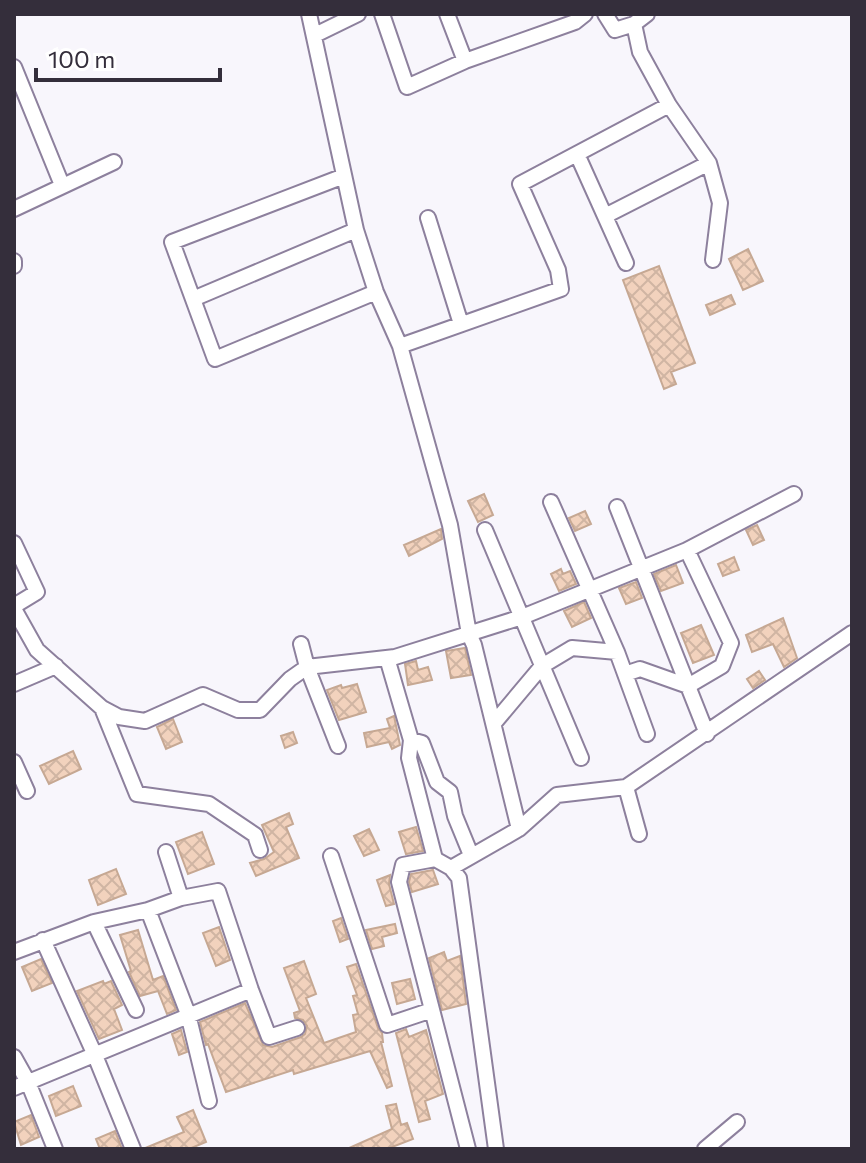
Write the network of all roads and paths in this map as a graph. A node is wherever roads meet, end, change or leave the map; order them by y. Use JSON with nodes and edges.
{"nodes":[{"id":1,"x":309,"y":14,"type":"edge"},
{"id":2,"x":358,"y":14,"type":"edge"},
{"id":3,"x":382,"y":14,"type":"edge"},
{"id":4,"x":447,"y":14,"type":"edge"},
{"id":5,"x":585,"y":14,"type":"edge"},
{"id":6,"x":605,"y":14,"type":"edge"},
{"id":7,"x":647,"y":14,"type":"edge"},
{"id":8,"x":634,"y":24,"type":"junction"},
{"id":9,"x":315,"y":35,"type":"junction"},
{"id":10,"x":465,"y":61,"type":"junction"},
{"id":11,"x":14,"y":67,"type":"edge"},
{"id":12,"x":669,"y":105,"type":"junction"},
{"id":13,"x":577,"y":154,"type":"junction"},
{"id":14,"x":114,"y":162,"type":"dead end"},
{"id":15,"x":709,"y":163,"type":"junction"},
{"id":16,"x":344,"y":176,"type":"junction"},
{"id":17,"x":62,"y":185,"type":"junction"},
{"id":18,"x":14,"y":209,"type":"edge"},
{"id":19,"x":605,"y":216,"type":"junction"},
{"id":20,"x":428,"y":218,"type":"dead end"},
{"id":21,"x":356,"y":230,"type":"junction"},
{"id":22,"x":713,"y":260,"type":"dead end"},
{"id":23,"x":626,"y":263,"type":"dead end"},
{"id":24,"x":376,"y":292,"type":"junction"},
{"id":25,"x":193,"y":299,"type":"junction"},
{"id":26,"x":461,"y":324,"type":"junction"},
{"id":27,"x":400,"y":346,"type":"junction"},
{"id":28,"x":794,"y":494,"type":"dead end"},
{"id":29,"x":551,"y":502,"type":"dead end"},
{"id":30,"x":617,"y":507,"type":"dead end"},
{"id":31,"x":485,"y":530,"type":"dead end"},
{"id":32,"x":14,"y":543,"type":"edge"},
{"id":33,"x":687,"y":550,"type":"junction"},
{"id":34,"x":643,"y":569,"type":"junction"},
{"id":35,"x":588,"y":590,"type":"junction"},
{"id":36,"x":14,"y":607,"type":"edge"},
{"id":37,"x":522,"y":617,"type":"junction"},
{"id":38,"x":852,"y":633,"type":"edge"},
{"id":39,"x":469,"y":634,"type":"junction"},
{"id":40,"x":301,"y":644,"type":"dead end"},
{"id":41,"x":617,"y":652,"type":"junction"},
{"id":42,"x":387,"y":658,"type":"junction"},
{"id":43,"x":56,"y":666,"type":"junction"},
{"id":44,"x":542,"y":666,"type":"junction"},
{"id":45,"x":307,"y":667,"type":"junction"},
{"id":46,"x":625,"y":674,"type":"junction"},
{"id":47,"x":14,"y":684,"type":"edge"},
{"id":48,"x":688,"y":686,"type":"junction"},
{"id":49,"x":102,"y":708,"type":"junction"},
{"id":50,"x":495,"y":722,"type":"junction"},
{"id":51,"x":647,"y":734,"type":"dead end"},
{"id":52,"x":707,"y":734,"type":"junction"},
{"id":53,"x":411,"y":740,"type":"junction"},
{"id":54,"x":338,"y":746,"type":"dead end"},
{"id":55,"x":581,"y":758,"type":"dead end"},
{"id":56,"x":14,"y":762,"type":"edge"},
{"id":57,"x":626,"y":787,"type":"junction"},
{"id":58,"x":27,"y":791,"type":"dead end"},
{"id":59,"x":519,"y":829,"type":"junction"},
{"id":60,"x":639,"y":834,"type":"dead end"},
{"id":61,"x":260,"y":850,"type":"dead end"},
{"id":62,"x":166,"y":852,"type":"dead end"},
{"id":63,"x":471,"y":855,"type":"junction"},
{"id":64,"x":331,"y":856,"type":"dead end"},
{"id":65,"x":435,"y":859,"type":"junction"},
{"id":66,"x":451,"y":868,"type":"junction"},
{"id":67,"x":181,"y":898,"type":"junction"},
{"id":68,"x":148,"y":910,"type":"junction"},
{"id":69,"x":94,"y":922,"type":"junction"},
{"id":70,"x":43,"y":940,"type":"junction"},
{"id":71,"x":14,"y":952,"type":"edge"},
{"id":72,"x":251,"y":990,"type":"junction"},
{"id":73,"x":136,"y":1010,"type":"dead end"},
{"id":74,"x":432,"y":1010,"type":"junction"},
{"id":75,"x":188,"y":1014,"type":"junction"},
{"id":76,"x":297,"y":1028,"type":"dead end"},
{"id":77,"x":94,"y":1053,"type":"junction"},
{"id":78,"x":14,"y":1057,"type":"edge"},
{"id":79,"x":21,"y":1085,"type":"edge"},
{"id":80,"x":209,"y":1101,"type":"dead end"},
{"id":81,"x":737,"y":1122,"type":"dead end"},
{"id":82,"x":55,"y":1149,"type":"edge"},
{"id":83,"x":133,"y":1149,"type":"edge"},
{"id":84,"x":468,"y":1149,"type":"edge"},
{"id":85,"x":496,"y":1149,"type":"edge"},
{"id":86,"x":705,"y":1149,"type":"edge"}],
"edges":[{"from":1,"to":9,"type":"street"},
{"from":2,"to":9,"type":"street"},
{"from":3,"to":10,"type":"street"},
{"from":4,"to":10,"type":"street"},
{"from":5,"to":10,"type":"street"},
{"from":6,"to":8,"type":"street"},
{"from":7,"to":8,"type":"street"},
{"from":8,"to":12,"type":"street"},
{"from":9,"to":16,"type":"street"},
{"from":11,"to":17,"type":"street"},
{"from":12,"to":13,"type":"street"},
{"from":12,"to":15,"type":"street"},
{"from":13,"to":19,"type":"street"},
{"from":13,"to":26,"type":"street"},
{"from":14,"to":17,"type":"street"},
{"from":15,"to":19,"type":"street"},
{"from":15,"to":22,"type":"street"},
{"from":16,"to":21,"type":"street"},
{"from":16,"to":25,"type":"street"},
{"from":17,"to":18,"type":"street"},
{"from":19,"to":23,"type":"street"},
{"from":20,"to":26,"type":"street"},
{"from":21,"to":24,"type":"street"},
{"from":21,"to":25,"type":"street"},
{"from":24,"to":25,"type":"street"},
{"from":24,"to":27,"type":"street"},
{"from":26,"to":27,"type":"street"},
{"from":27,"to":39,"type":"street"},
{"from":28,"to":33,"type":"street"},
{"from":29,"to":35,"type":"street"},
{"from":30,"to":34,"type":"street"},
{"from":31,"to":37,"type":"street"},
{"from":32,"to":36,"type":"street"},
{"from":33,"to":34,"type":"street"},
{"from":33,"to":48,"type":"street"},
{"from":34,"to":35,"type":"street"},
{"from":34,"to":48,"type":"street"},
{"from":35,"to":37,"type":"street"},
{"from":35,"to":41,"type":"street"},
{"from":36,"to":43,"type":"street"},
{"from":37,"to":39,"type":"street"},
{"from":37,"to":44,"type":"street"},
{"from":38,"to":52,"type":"street"},
{"from":39,"to":42,"type":"street"},
{"from":39,"to":50,"type":"street"},
{"from":40,"to":45,"type":"street"},
{"from":41,"to":44,"type":"street"},
{"from":41,"to":46,"type":"street"},
{"from":42,"to":45,"type":"street"},
{"from":42,"to":53,"type":"street"},
{"from":43,"to":47,"type":"street"},
{"from":43,"to":49,"type":"street"},
{"from":44,"to":50,"type":"street"},
{"from":44,"to":55,"type":"street"},
{"from":45,"to":49,"type":"street"},
{"from":45,"to":54,"type":"street"},
{"from":46,"to":48,"type":"street"},
{"from":46,"to":51,"type":"street"},
{"from":48,"to":52,"type":"street"},
{"from":49,"to":61,"type":"street"},
{"from":50,"to":59,"type":"street"},
{"from":52,"to":57,"type":"street"},
{"from":53,"to":63,"type":"street"},
{"from":53,"to":65,"type":"street"},
{"from":56,"to":58,"type":"street"},
{"from":57,"to":59,"type":"street"},
{"from":57,"to":60,"type":"street"},
{"from":59,"to":63,"type":"street"},
{"from":62,"to":67,"type":"street"},
{"from":63,"to":66,"type":"street"},
{"from":64,"to":74,"type":"street"},
{"from":65,"to":66,"type":"street"},
{"from":65,"to":74,"type":"street"},
{"from":66,"to":85,"type":"street"},
{"from":67,"to":68,"type":"street"},
{"from":67,"to":72,"type":"street"},
{"from":68,"to":69,"type":"street"},
{"from":68,"to":75,"type":"street"},
{"from":69,"to":70,"type":"street"},
{"from":69,"to":73,"type":"street"},
{"from":70,"to":71,"type":"street"},
{"from":70,"to":77,"type":"street"},
{"from":72,"to":75,"type":"street"},
{"from":72,"to":76,"type":"street"},
{"from":74,"to":84,"type":"street"},
{"from":75,"to":77,"type":"street"},
{"from":75,"to":80,"type":"street"},
{"from":77,"to":79,"type":"street"},
{"from":77,"to":83,"type":"street"},
{"from":78,"to":79,"type":"street"},
{"from":79,"to":82,"type":"street"},
{"from":81,"to":86,"type":"street"}]}
